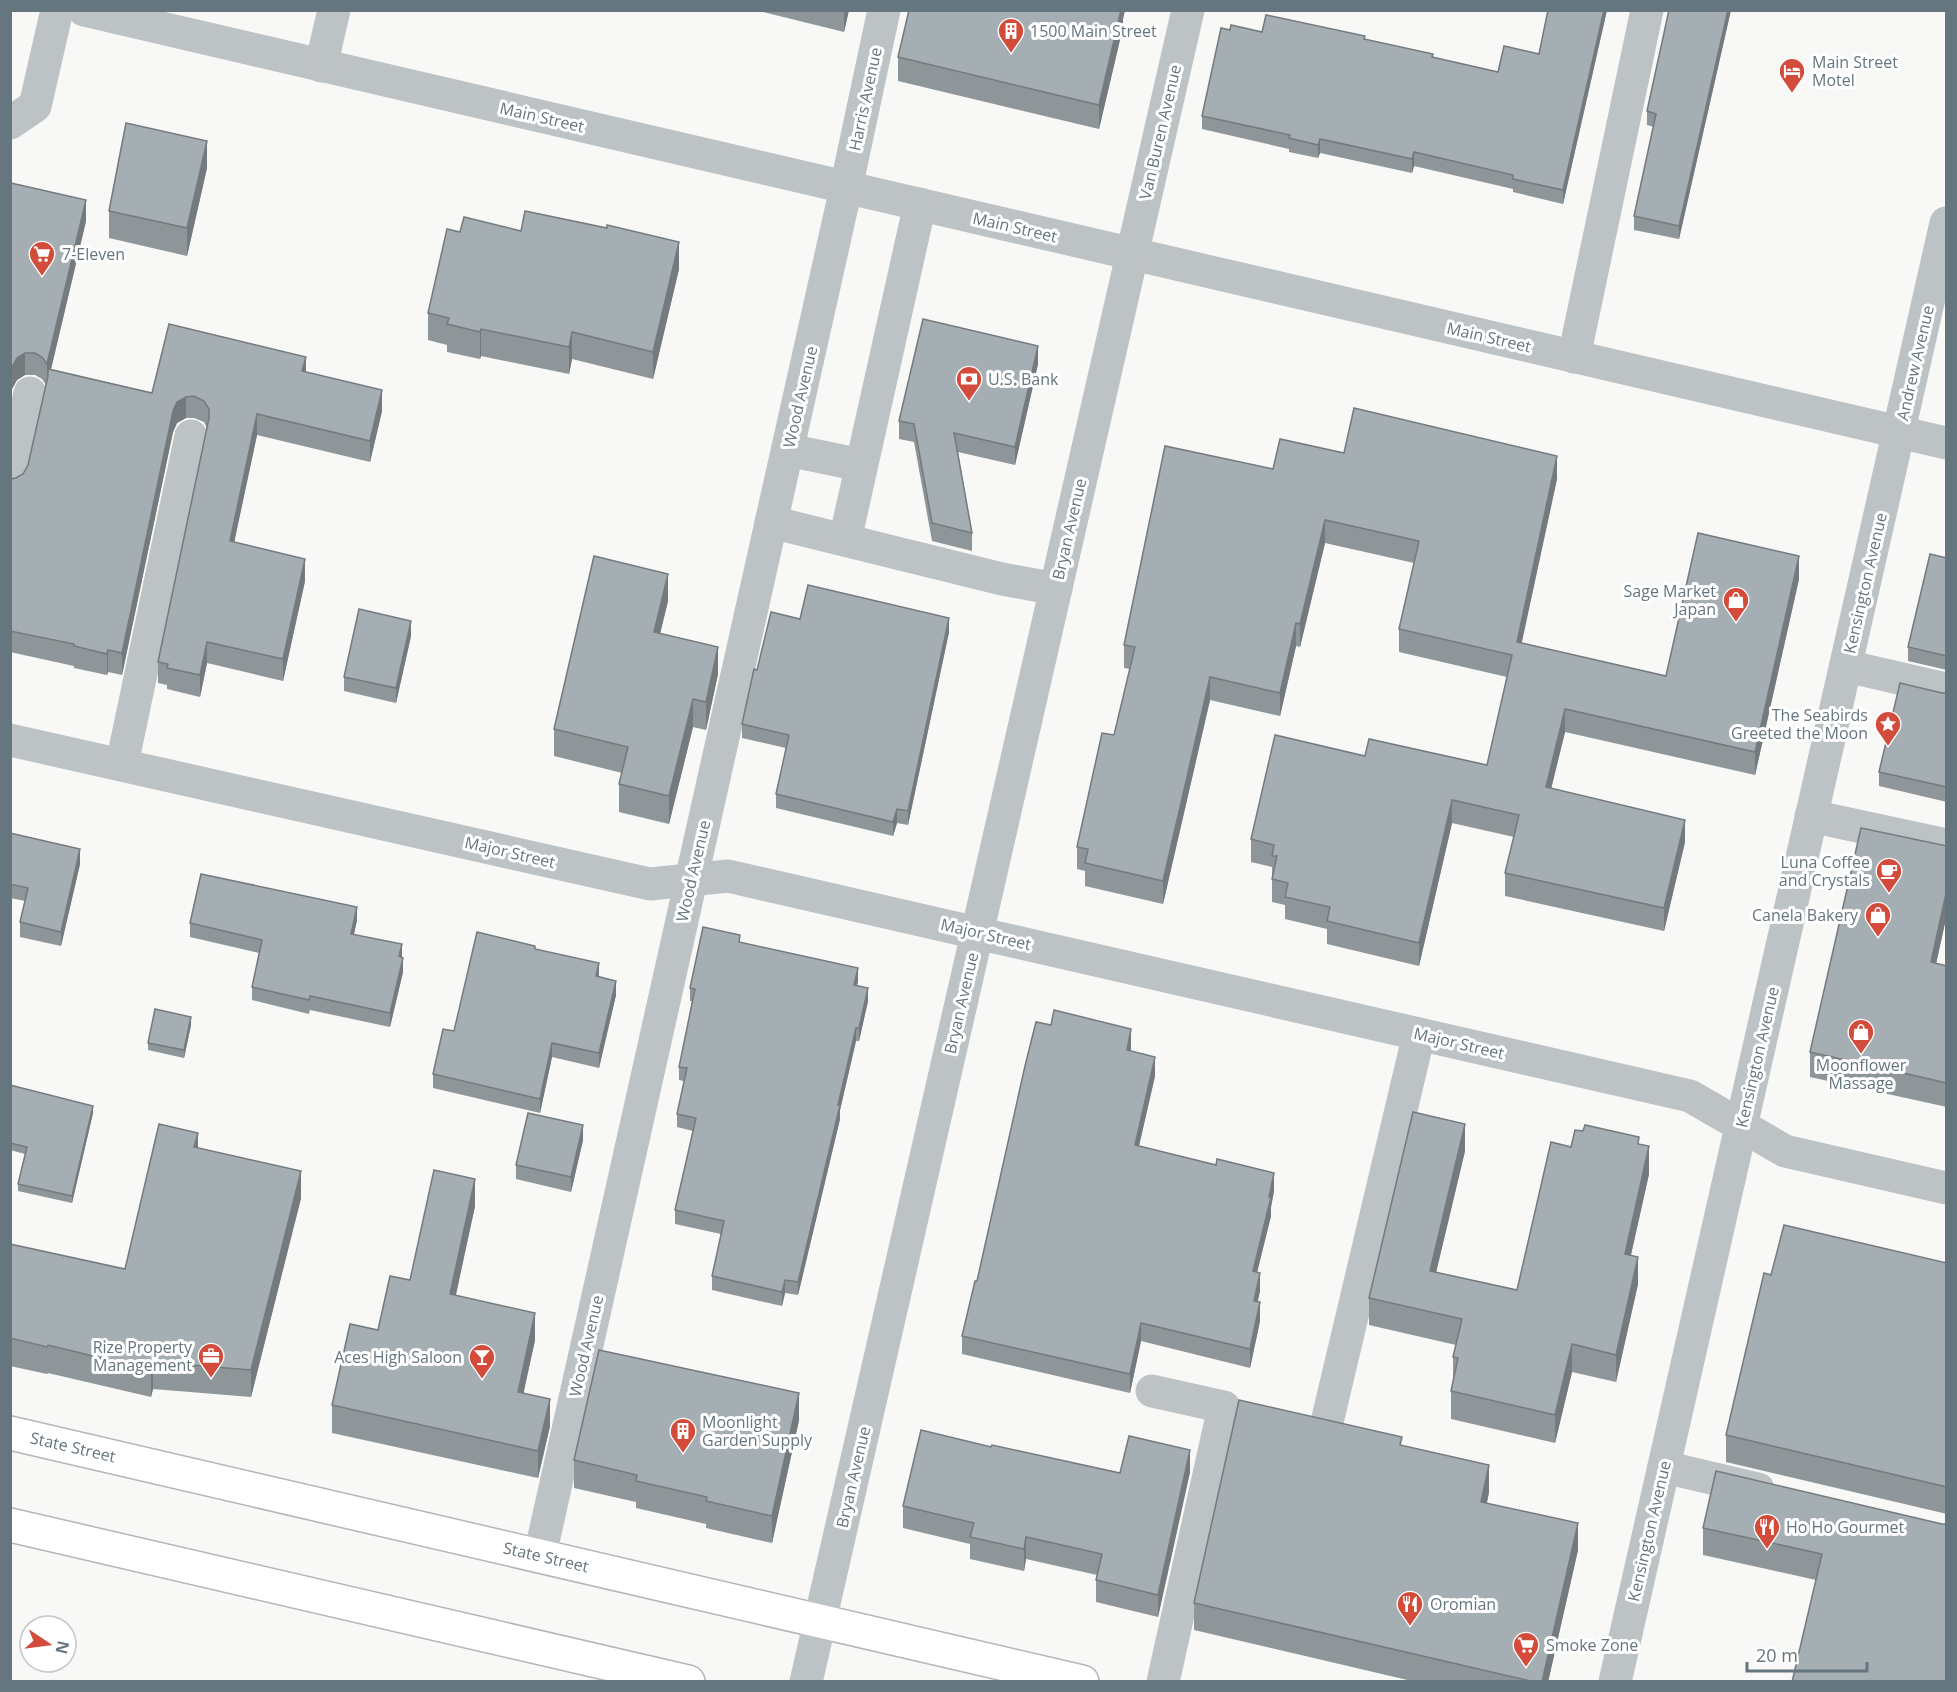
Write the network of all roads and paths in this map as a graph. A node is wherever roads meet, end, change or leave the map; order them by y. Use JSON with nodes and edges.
{"nodes":[{"id":1,"x":57,"y":10,"type":"edge"},
{"id":2,"x":84,"y":10,"type":"edge"},
{"id":3,"x":334,"y":10,"type":"edge"},
{"id":4,"x":884,"y":10,"type":"edge"},
{"id":5,"x":1188,"y":10,"type":"edge"},
{"id":6,"x":1647,"y":10,"type":"edge"},
{"id":7,"x":161,"y":19,"type":"edge"},
{"id":8,"x":321,"y":66,"type":"junction"},
{"id":9,"x":10,"y":123,"type":"edge"},
{"id":10,"x":846,"y":188,"type":"junction"},
{"id":11,"x":920,"y":204,"type":"junction"},
{"id":12,"x":1947,"y":223,"type":"edge"},
{"id":13,"x":1132,"y":254,"type":"junction"},
{"id":14,"x":1574,"y":357,"type":"junction"},
{"id":15,"x":30,"y":393,"type":"dead end"},
{"id":16,"x":1899,"y":432,"type":"junction"},
{"id":17,"x":191,"y":436,"type":"dead end"},
{"id":18,"x":1947,"y":443,"type":"edge"},
{"id":19,"x":788,"y":450,"type":"junction"},
{"id":20,"x":861,"y":465,"type":"junction"},
{"id":21,"x":10,"y":482,"type":"edge"},
{"id":22,"x":771,"y":522,"type":"junction"},
{"id":23,"x":845,"y":540,"type":"junction"},
{"id":24,"x":1056,"y":589,"type":"junction"},
{"id":25,"x":1846,"y":666,"type":"junction"},
{"id":26,"x":1947,"y":689,"type":"edge"},
{"id":27,"x":10,"y":740,"type":"edge"},
{"id":28,"x":122,"y":764,"type":"junction"},
{"id":29,"x":1811,"y":816,"type":"junction"},
{"id":30,"x":1947,"y":845,"type":"edge"},
{"id":31,"x":691,"y":880,"type":"junction"},
{"id":32,"x":977,"y":933,"type":"junction"},
{"id":33,"x":1419,"y":1034,"type":"junction"},
{"id":34,"x":1742,"y":1124,"type":"junction"},
{"id":35,"x":1947,"y":1188,"type":"edge"},
{"id":36,"x":1152,"y":1391,"type":"dead end"},
{"id":37,"x":1327,"y":1422,"type":"edge"},
{"id":38,"x":10,"y":1433,"type":"edge"},
{"id":39,"x":1664,"y":1467,"type":"junction"},
{"id":40,"x":1783,"y":1494,"type":"edge"},
{"id":41,"x":10,"y":1525,"type":"edge"},
{"id":42,"x":540,"y":1555,"type":"junction"},
{"id":43,"x":820,"y":1621,"type":"junction"},
{"id":44,"x":688,"y":1682,"type":"edge"},
{"id":45,"x":806,"y":1682,"type":"edge"},
{"id":46,"x":1082,"y":1682,"type":"edge"},
{"id":47,"x":1163,"y":1682,"type":"edge"},
{"id":48,"x":1615,"y":1682,"type":"edge"}],
"edges":[{"from":1,"to":9,"type":"street"},
{"from":2,"to":7,"type":"street","name":"Main Street"},
{"from":3,"to":8,"type":"street"},
{"from":4,"to":10,"type":"street","name":"Harris Avenue"},
{"from":5,"to":13,"type":"street","name":"Van Buren Avenue"},
{"from":6,"to":14,"type":"street"},
{"from":7,"to":8,"type":"street","name":"Main Street"},
{"from":8,"to":10,"type":"street","name":"Main Street"},
{"from":10,"to":11,"type":"street","name":"Main Street"},
{"from":10,"to":19,"type":"street","name":"Wood Avenue"},
{"from":11,"to":13,"type":"street","name":"Main Street"},
{"from":11,"to":20,"type":"street"},
{"from":12,"to":16,"type":"street","name":"Andrew Avenue"},
{"from":13,"to":14,"type":"street","name":"Main Street"},
{"from":13,"to":24,"type":"street","name":"Bryan Avenue"},
{"from":14,"to":16,"type":"street","name":"Main Street"},
{"from":15,"to":21,"type":"street"},
{"from":16,"to":18,"type":"street","name":"Main Street"},
{"from":16,"to":25,"type":"street","name":"Kensington Avenue"},
{"from":17,"to":28,"type":"street"},
{"from":19,"to":20,"type":"street"},
{"from":19,"to":22,"type":"street","name":"Wood Avenue"},
{"from":20,"to":23,"type":"street"},
{"from":22,"to":23,"type":"street"},
{"from":22,"to":31,"type":"street","name":"Wood Avenue"},
{"from":23,"to":24,"type":"street"},
{"from":24,"to":32,"type":"street","name":"Bryan Avenue"},
{"from":25,"to":26,"type":"street"},
{"from":25,"to":29,"type":"street","name":"Kensington Avenue"},
{"from":27,"to":28,"type":"street","name":"Major Street"},
{"from":28,"to":31,"type":"street","name":"Major Street"},
{"from":29,"to":30,"type":"street"},
{"from":29,"to":34,"type":"street","name":"Kensington Avenue"},
{"from":31,"to":32,"type":"street","name":"Major Street"},
{"from":31,"to":42,"type":"street","name":"Wood Avenue"},
{"from":32,"to":33,"type":"street","name":"Major Street"},
{"from":32,"to":43,"type":"street","name":"Bryan Avenue"},
{"from":33,"to":34,"type":"street","name":"Major Street"},
{"from":33,"to":37,"type":"street"},
{"from":34,"to":35,"type":"street","name":"Major Street"},
{"from":34,"to":39,"type":"street","name":"Kensington Avenue"},
{"from":36,"to":47,"type":"street"},
{"from":38,"to":42,"type":"main road","name":"State Street"},
{"from":39,"to":40,"type":"street"},
{"from":39,"to":48,"type":"street","name":"Kensington Avenue"},
{"from":41,"to":44,"type":"main road"},
{"from":42,"to":43,"type":"main road","name":"State Street"},
{"from":43,"to":45,"type":"street","name":"Bryan Avenue"},
{"from":43,"to":46,"type":"main road","name":"State Street"}]}
